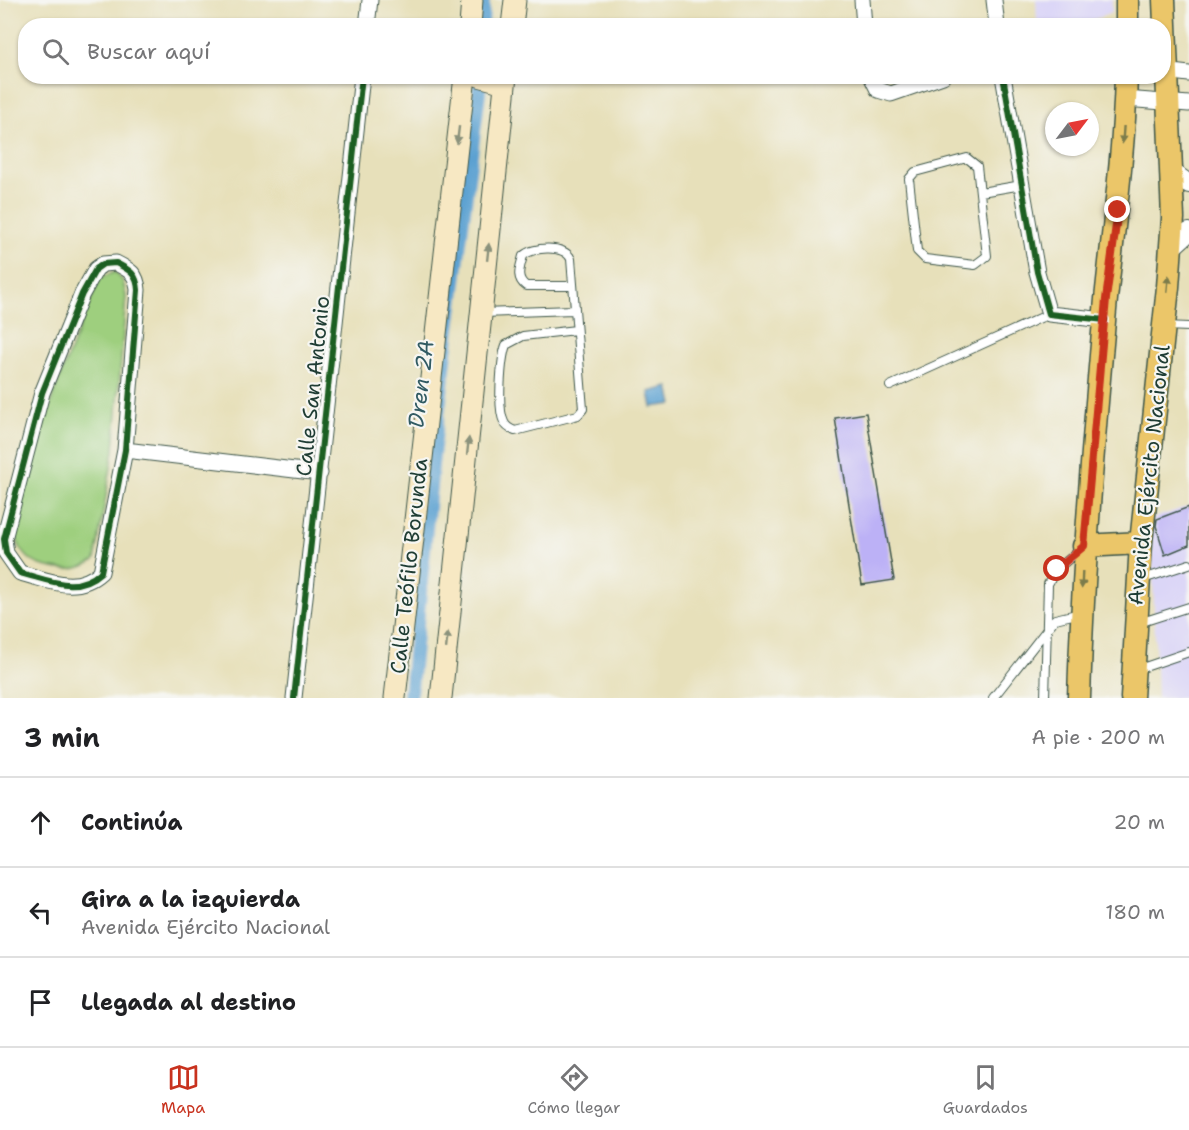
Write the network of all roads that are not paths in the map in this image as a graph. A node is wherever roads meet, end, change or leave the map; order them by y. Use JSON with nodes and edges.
{"nodes":[{"id":1,"x":370,"y":0,"type":"edge"},
{"id":2,"x":472,"y":0,"type":"edge"},
{"id":3,"x":514,"y":0,"type":"edge"},
{"id":4,"x":862,"y":0,"type":"edge"},
{"id":5,"x":994,"y":0,"type":"edge"},
{"id":6,"x":1127,"y":0,"type":"edge"},
{"id":7,"x":1164,"y":0,"type":"edge"},
{"id":8,"x":368,"y":18,"type":"edge"},
{"id":9,"x":471,"y":18,"type":"edge"},
{"id":10,"x":513,"y":18,"type":"edge"},
{"id":11,"x":863,"y":18,"type":"edge"},
{"id":12,"x":996,"y":18,"type":"edge"},
{"id":13,"x":1127,"y":18,"type":"edge"},
{"id":14,"x":1166,"y":18,"type":"edge"},
{"id":15,"x":1171,"y":50,"type":"edge"},
{"id":16,"x":1174,"y":72,"type":"edge"},
{"id":17,"x":361,"y":84,"type":"edge"},
{"id":18,"x":464,"y":84,"type":"edge"},
{"id":19,"x":496,"y":84,"type":"edge"},
{"id":20,"x":875,"y":84,"type":"edge"},
{"id":21,"x":920,"y":84,"type":"edge"},
{"id":22,"x":1004,"y":84,"type":"edge"},
{"id":23,"x":1126,"y":88,"type":"edge"},
{"id":24,"x":1179,"y":104,"type":"edge"},
{"id":25,"x":1180,"y":178,"type":"edge"},
{"id":26,"x":1022,"y":186,"type":"junction"},
{"id":27,"x":981,"y":192,"type":"junction"},
{"id":28,"x":1189,"y":232,"type":"edge"},
{"id":29,"x":1170,"y":249,"type":"junction"},
{"id":30,"x":572,"y":286,"type":"junction"},
{"id":31,"x":573,"y":310,"type":"junction"},
{"id":32,"x":482,"y":313,"type":"junction"},
{"id":33,"x":1049,"y":314,"type":"junction"},
{"id":34,"x":1105,"y":320,"type":"junction"},
{"id":35,"x":1164,"y":326,"type":"junction"},
{"id":36,"x":1189,"y":327,"type":"edge"},
{"id":37,"x":576,"y":330,"type":"junction"},
{"id":38,"x":890,"y":386,"type":"dead end"},
{"id":39,"x":125,"y":450,"type":"junction"},
{"id":40,"x":320,"y":473,"type":"junction"},
{"id":41,"x":1141,"y":543,"type":"junction"},
{"id":42,"x":1084,"y":546,"type":"junction"},
{"id":43,"x":1189,"y":564,"type":"edge"},
{"id":44,"x":1139,"y":581,"type":"junction"},
{"id":45,"x":1189,"y":607,"type":"edge"},
{"id":46,"x":1081,"y":613,"type":"junction"},
{"id":47,"x":1135,"y":624,"type":"junction"},
{"id":48,"x":1048,"y":626,"type":"junction"},
{"id":49,"x":1189,"y":652,"type":"edge"},
{"id":50,"x":1133,"y":670,"type":"junction"},
{"id":51,"x":294,"y":698,"type":"edge"},
{"id":52,"x":395,"y":698,"type":"edge"},
{"id":53,"x":441,"y":698,"type":"edge"},
{"id":54,"x":993,"y":698,"type":"edge"},
{"id":55,"x":1045,"y":698,"type":"edge"},
{"id":56,"x":1079,"y":698,"type":"edge"},
{"id":57,"x":1132,"y":698,"type":"edge"}],
"edges":[{"from":1,"to":8,"type":"street"},
{"from":2,"to":9,"type":"main road"},
{"from":3,"to":10,"type":"main road"},
{"from":4,"to":11,"type":"street"},
{"from":5,"to":12,"type":"street"},
{"from":6,"to":13,"type":"main road"},
{"from":7,"to":14,"type":"main road","name":"Avenida Ejército Nacional"},
{"from":15,"to":16,"type":"main road","name":"Avenida Ejército Nacional"},
{"from":16,"to":24,"type":"main road","name":"Avenida Ejército Nacional"},
{"from":17,"to":40,"type":"street","name":"Calle San Antonio"},
{"from":18,"to":52,"type":"main road","name":"Calle Teófilo Borunda","one_way":true},
{"from":32,"to":19,"type":"main road","one_way":true},
{"from":20,"to":21,"type":"street"},
{"from":22,"to":26,"type":"street"},
{"from":23,"to":24,"type":"street"},
{"from":23,"to":34,"type":"main road","one_way":true},
{"from":24,"to":25,"type":"main road","name":"Avenida Ejército Nacional"},
{"from":25,"to":29,"type":"main road","name":"Avenida Ejército Nacional"},
{"from":26,"to":27,"type":"lane"},
{"from":26,"to":33,"type":"street"},
{"from":27,"to":27,"type":"lane"},
{"from":28,"to":29,"type":"street"},
{"from":35,"to":29,"type":"main road","name":"Avenida Ejército Nacional","one_way":true},
{"from":30,"to":30,"type":"lane"},
{"from":30,"to":31,"type":"lane"},
{"from":31,"to":32,"type":"lane"},
{"from":31,"to":37,"type":"lane"},
{"from":53,"to":32,"type":"main road","one_way":true},
{"from":33,"to":34,"type":"street"},
{"from":33,"to":38,"type":"lane"},
{"from":34,"to":42,"type":"main road"},
{"from":35,"to":36,"type":"lane"},
{"from":35,"to":41,"type":"main road","name":"Avenida Ejército Nacional"},
{"from":37,"to":37,"type":"lane"},
{"from":39,"to":39,"type":"street"},
{"from":39,"to":40,"type":"street"},
{"from":40,"to":51,"type":"street","name":"Calle San Antonio"},
{"from":41,"to":42,"type":"main road"},
{"from":41,"to":44,"type":"main road","name":"Avenida Ejército Nacional"},
{"from":42,"to":46,"type":"main road","one_way":true},
{"from":42,"to":48,"type":"lane"},
{"from":43,"to":44,"type":"lane"},
{"from":44,"to":47,"type":"main road","name":"Avenida Ejército Nacional"},
{"from":45,"to":47,"type":"lane"},
{"from":46,"to":48,"type":"lane"},
{"from":46,"to":56,"type":"main road"},
{"from":47,"to":50,"type":"main road","name":"Avenida Ejército Nacional"},
{"from":48,"to":54,"type":"lane"},
{"from":48,"to":55,"type":"lane"},
{"from":49,"to":50,"type":"lane"},
{"from":50,"to":57,"type":"main road","name":"Avenida Ejército Nacional"}]}
